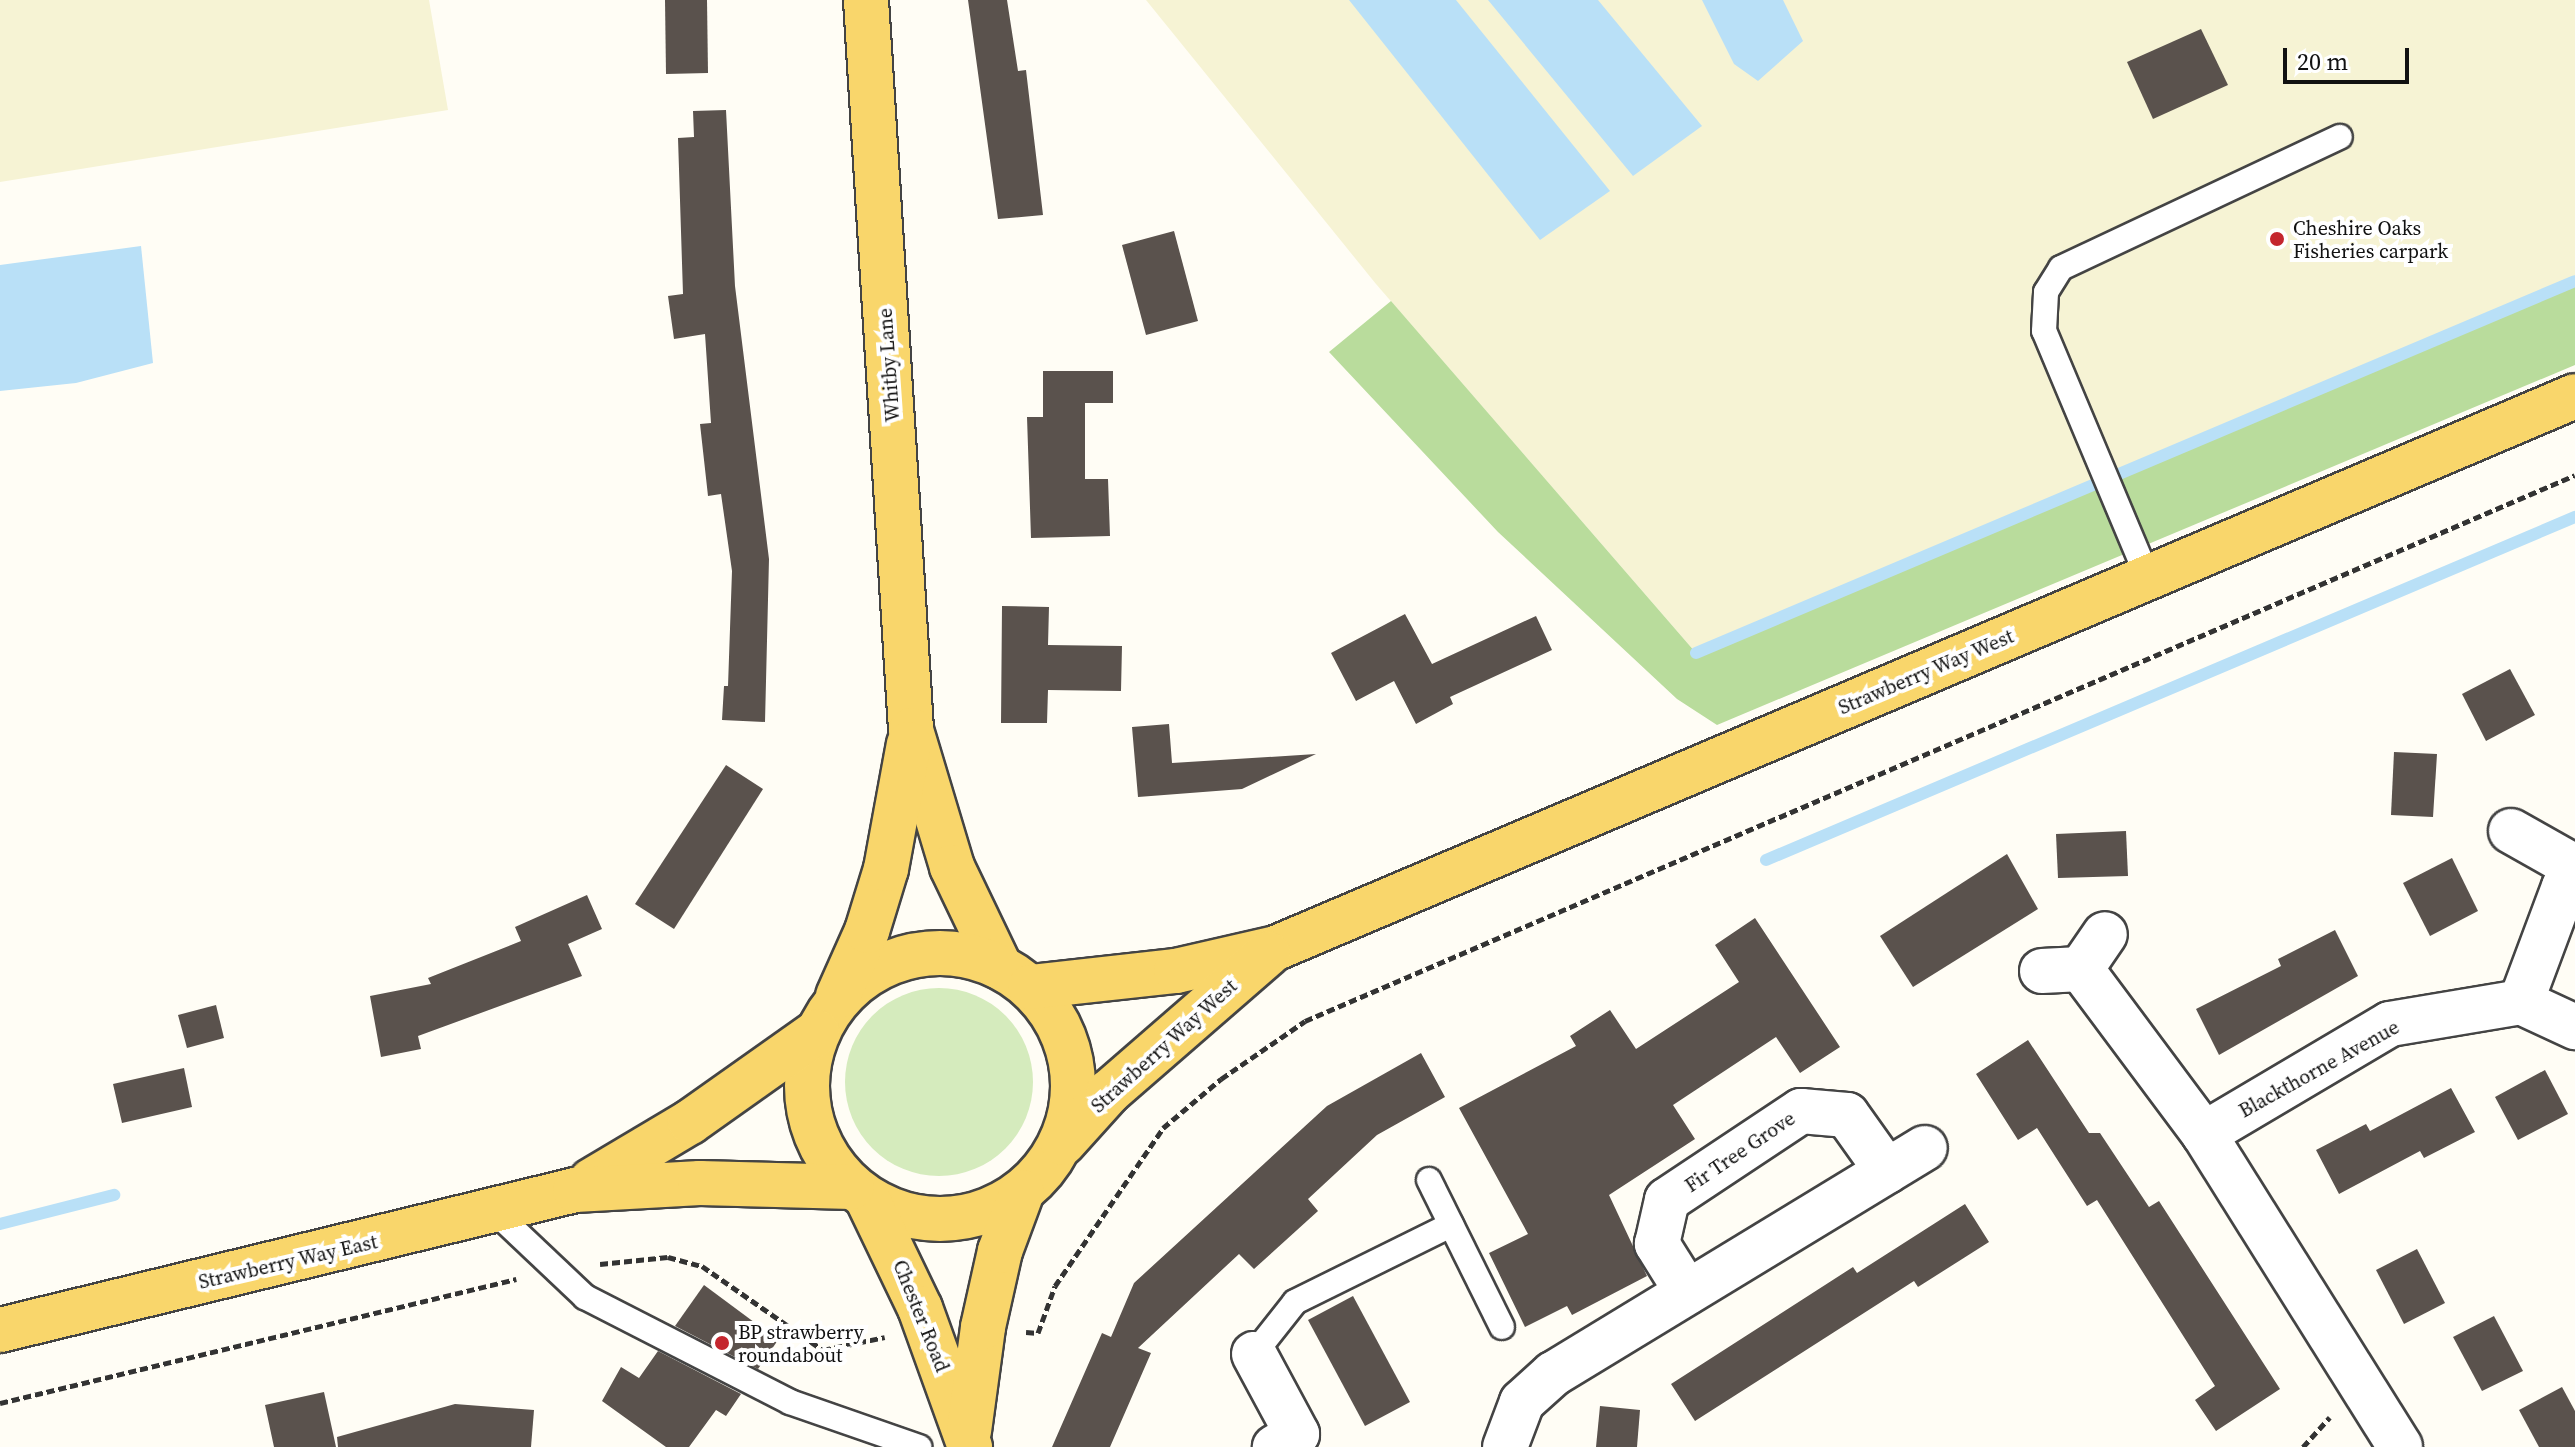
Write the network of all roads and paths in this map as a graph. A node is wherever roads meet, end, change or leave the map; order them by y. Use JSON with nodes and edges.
{"nodes":[{"id":1,"x":866,"y":0,"type":"edge"},
{"id":2,"x":2340,"y":137,"type":"dead end"},
{"id":3,"x":2575,"y":396,"type":"edge"},
{"id":4,"x":2575,"y":475,"type":"edge"},
{"id":5,"x":2148,"y":578,"type":"junction"},
{"id":6,"x":911,"y":730,"type":"junction"},
{"id":7,"x":2511,"y":831,"type":"dead end"},
{"id":8,"x":2575,"y":867,"type":"edge"},
{"id":9,"x":2575,"y":874,"type":"edge"},
{"id":10,"x":1276,"y":948,"type":"junction"},
{"id":11,"x":2076,"y":958,"type":"dead end"},
{"id":12,"x":1015,"y":977,"type":"junction"},
{"id":13,"x":2521,"y":1002,"type":"junction"},
{"id":14,"x":827,"y":1016,"type":"junction"},
{"id":15,"x":2575,"y":1027,"type":"edge"},
{"id":16,"x":2204,"y":1134,"type":"junction"},
{"id":17,"x":1925,"y":1148,"type":"dead end"},
{"id":18,"x":1058,"y":1150,"type":"junction"},
{"id":19,"x":1887,"y":1171,"type":"junction"},
{"id":20,"x":1429,"y":1180,"type":"dead end"},
{"id":21,"x":575,"y":1190,"type":"junction"},
{"id":22,"x":1022,"y":1192,"type":"junction"},
{"id":23,"x":860,"y":1193,"type":"junction"},
{"id":24,"x":493,"y":1210,"type":"junction"},
{"id":25,"x":1451,"y":1225,"type":"junction"},
{"id":26,"x":556,"y":1269,"type":"junction"},
{"id":27,"x":1687,"y":1292,"type":"junction"},
{"id":28,"x":983,"y":1327,"type":"junction"},
{"id":29,"x":1502,"y":1327,"type":"dead end"},
{"id":30,"x":928,"y":1329,"type":"junction"},
{"id":31,"x":0,"y":1330,"type":"edge"},
{"id":32,"x":1254,"y":1354,"type":"joint"},
{"id":33,"x":0,"y":1403,"type":"edge"},
{"id":34,"x":969,"y":1442,"type":"edge"},
{"id":35,"x":919,"y":1447,"type":"edge"},
{"id":36,"x":1275,"y":1447,"type":"edge"},
{"id":37,"x":1505,"y":1447,"type":"edge"},
{"id":38,"x":2400,"y":1447,"type":"edge"}],
"edges":[{"from":1,"to":6,"type":"main road","name":"Whitby Lane"},
{"from":2,"to":5,"type":"lane"},
{"from":3,"to":5,"type":"main road","name":"Strawberry Way West"},
{"from":4,"to":28,"type":"path"},
{"from":5,"to":10,"type":"main road","name":"Strawberry Way West"},
{"from":6,"to":12,"type":"main road","name":"Whitby Lane"},
{"from":6,"to":14,"type":"main road","name":"Whitby Lane"},
{"from":7,"to":8,"type":"street"},
{"from":9,"to":13,"type":"street"},
{"from":10,"to":12,"type":"main road","name":"Strawberry Way West"},
{"from":10,"to":18,"type":"main road","name":"Strawberry Way West"},
{"from":11,"to":16,"type":"street"},
{"from":12,"to":14,"type":"main road"},
{"from":12,"to":18,"type":"main road"},
{"from":13,"to":15,"type":"street"},
{"from":13,"to":16,"type":"street","name":"Blackthorne Avenue"},
{"from":14,"to":21,"type":"main road","name":"Strawberry Way East"},
{"from":14,"to":23,"type":"main road"},
{"from":16,"to":38,"type":"street"},
{"from":17,"to":19,"type":"street"},
{"from":18,"to":22,"type":"main road"},
{"from":19,"to":27,"type":"street"},
{"from":19,"to":27,"type":"street","name":"Fir Tree Grove"},
{"from":20,"to":25,"type":"lane"},
{"from":21,"to":23,"type":"main road","name":"Strawberry Way East"},
{"from":21,"to":24,"type":"main road","name":"Strawberry Way East"},
{"from":22,"to":23,"type":"main road"},
{"from":22,"to":28,"type":"main road","name":"Chester Road"},
{"from":23,"to":30,"type":"main road","name":"Chester Road"},
{"from":24,"to":26,"type":"lane"},
{"from":24,"to":31,"type":"main road","name":"Strawberry Way East"},
{"from":25,"to":29,"type":"lane"},
{"from":25,"to":32,"type":"lane"},
{"from":26,"to":30,"type":"path"},
{"from":26,"to":33,"type":"path"},
{"from":26,"to":35,"type":"lane"},
{"from":27,"to":37,"type":"street"},
{"from":28,"to":34,"type":"main road","name":"Chester Road"},
{"from":30,"to":34,"type":"main road","name":"Chester Road"},
{"from":32,"to":36,"type":"street"}]}
